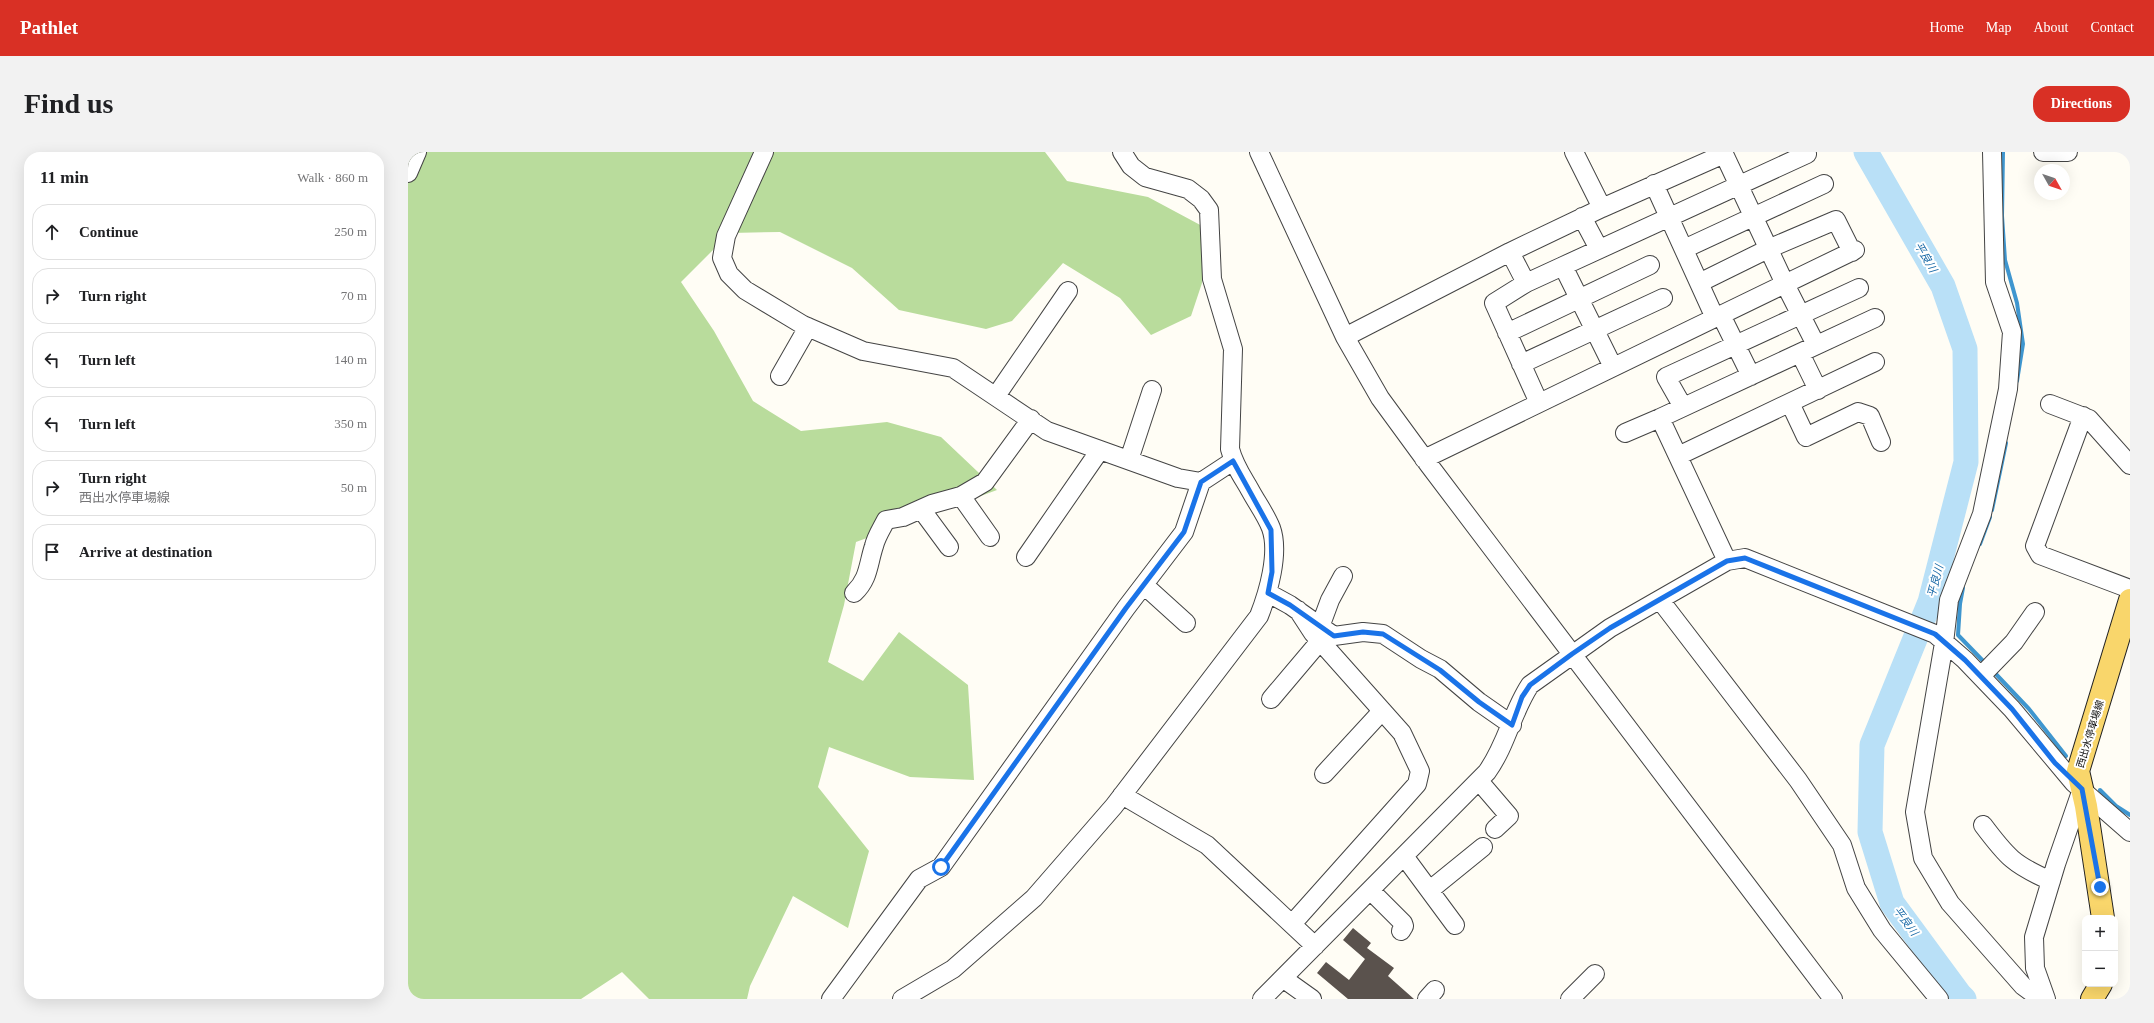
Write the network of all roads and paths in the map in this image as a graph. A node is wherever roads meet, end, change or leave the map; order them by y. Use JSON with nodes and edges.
{"nodes":[{"id":1,"x":417,"y":152,"type":"edge"},
{"id":2,"x":764,"y":152,"type":"edge"},
{"id":3,"x":1122,"y":152,"type":"edge"},
{"id":4,"x":1258,"y":152,"type":"edge"},
{"id":5,"x":1574,"y":152,"type":"edge"},
{"id":6,"x":1992,"y":152,"type":"edge"},
{"id":7,"x":2043,"y":152,"type":"edge"},
{"id":8,"x":2068,"y":152,"type":"edge"},
{"id":9,"x":1726,"y":153,"type":"edge"},
{"id":10,"x":1807,"y":154,"type":"dead end"},
{"id":11,"x":408,"y":173,"type":"edge"},
{"id":12,"x":1654,"y":184,"type":"junction"},
{"id":13,"x":1824,"y":184,"type":"dead end"},
{"id":14,"x":1738,"y":185,"type":"junction"},
{"id":15,"x":1602,"y":208,"type":"junction"},
{"id":16,"x":1582,"y":217,"type":"junction"},
{"id":17,"x":1669,"y":217,"type":"junction"},
{"id":18,"x":1753,"y":217,"type":"junction"},
{"id":19,"x":1684,"y":249,"type":"junction"},
{"id":20,"x":1768,"y":249,"type":"junction"},
{"id":21,"x":1599,"y":250,"type":"junction"},
{"id":22,"x":1510,"y":252,"type":"junction"},
{"id":23,"x":1650,"y":265,"type":"dead end"},
{"id":24,"x":1563,"y":266,"type":"junction"},
{"id":25,"x":1526,"y":283,"type":"junction"},
{"id":26,"x":1699,"y":283,"type":"junction"},
{"id":27,"x":1785,"y":284,"type":"junction"},
{"id":28,"x":1859,"y":288,"type":"dead end"},
{"id":29,"x":1068,"y":291,"type":"dead end"},
{"id":30,"x":1663,"y":298,"type":"dead end"},
{"id":31,"x":1580,"y":299,"type":"junction"},
{"id":32,"x":1801,"y":315,"type":"junction"},
{"id":33,"x":1718,"y":316,"type":"junction"},
{"id":34,"x":1875,"y":318,"type":"dead end"},
{"id":35,"x":808,"y":327,"type":"junction"},
{"id":36,"x":1595,"y":330,"type":"junction"},
{"id":37,"x":1508,"y":333,"type":"junction"},
{"id":38,"x":1344,"y":337,"type":"junction"},
{"id":39,"x":1736,"y":345,"type":"junction"},
{"id":40,"x":1816,"y":345,"type":"junction"},
{"id":41,"x":1800,"y":353,"type":"junction"},
{"id":42,"x":1875,"y":362,"type":"dead end"},
{"id":43,"x":1521,"y":364,"type":"junction"},
{"id":44,"x":1613,"y":367,"type":"junction"},
{"id":45,"x":780,"y":376,"type":"dead end"},
{"id":46,"x":1751,"y":376,"type":"junction"},
{"id":47,"x":1152,"y":390,"type":"dead end"},
{"id":48,"x":1818,"y":390,"type":"junction"},
{"id":49,"x":996,"y":396,"type":"junction"},
{"id":50,"x":1790,"y":403,"type":"junction"},
{"id":51,"x":1539,"y":404,"type":"junction"},
{"id":52,"x":2050,"y":404,"type":"dead end"},
{"id":53,"x":1683,"y":407,"type":"junction"},
{"id":54,"x":2083,"y":416,"type":"junction"},
{"id":55,"x":1660,"y":418,"type":"junction"},
{"id":56,"x":1031,"y":420,"type":"junction"},
{"id":57,"x":1625,"y":433,"type":"dead end"},
{"id":58,"x":1881,"y":442,"type":"dead end"},
{"id":59,"x":1100,"y":450,"type":"junction"},
{"id":60,"x":1678,"y":456,"type":"junction"},
{"id":61,"x":1424,"y":459,"type":"junction"},
{"id":62,"x":1129,"y":460,"type":"junction"},
{"id":63,"x":1233,"y":461,"type":"junction"},
{"id":64,"x":2130,"y":465,"type":"edge"},
{"id":65,"x":1201,"y":482,"type":"junction"},
{"id":66,"x":961,"y":496,"type":"junction"},
{"id":67,"x":921,"y":509,"type":"junction"},
{"id":68,"x":990,"y":537,"type":"dead end"},
{"id":69,"x":950,"y":547,"type":"dead end"},
{"id":70,"x":1026,"y":557,"type":"dead end"},
{"id":71,"x":1727,"y":561,"type":"junction"},
{"id":72,"x":1343,"y":576,"type":"dead end"},
{"id":73,"x":1144,"y":585,"type":"junction"},
{"id":74,"x":2130,"y":589,"type":"edge"},
{"id":75,"x":1268,"y":593,"type":"junction"},
{"id":76,"x":854,"y":594,"type":"dead end"},
{"id":77,"x":1660,"y":600,"type":"junction"},
{"id":78,"x":2130,"y":600,"type":"edge"},
{"id":79,"x":2035,"y":612,"type":"dead end"},
{"id":80,"x":1186,"y":623,"type":"dead end"},
{"id":81,"x":1320,"y":634,"type":"junction"},
{"id":82,"x":1940,"y":638,"type":"junction"},
{"id":83,"x":1572,"y":654,"type":"junction"},
{"id":84,"x":1982,"y":675,"type":"junction"},
{"id":85,"x":1271,"y":699,"type":"dead end"},
{"id":86,"x":1382,"y":711,"type":"junction"},
{"id":87,"x":1512,"y":725,"type":"junction"},
{"id":88,"x":1324,"y":774,"type":"dead end"},
{"id":89,"x":1479,"y":780,"type":"junction"},
{"id":90,"x":2082,"y":789,"type":"junction"},
{"id":91,"x":1122,"y":795,"type":"junction"},
{"id":92,"x":1983,"y":825,"type":"dead end"},
{"id":93,"x":1495,"y":829,"type":"dead end"},
{"id":94,"x":2130,"y":832,"type":"edge"},
{"id":95,"x":1483,"y":848,"type":"dead end"},
{"id":96,"x":1401,"y":858,"type":"junction"},
{"id":97,"x":2051,"y":881,"type":"junction"},
{"id":98,"x":1370,"y":890,"type":"junction"},
{"id":99,"x":1430,"y":890,"type":"junction"},
{"id":100,"x":2103,"y":915,"type":"edge"},
{"id":101,"x":1292,"y":924,"type":"junction"},
{"id":102,"x":1455,"y":925,"type":"dead end"},
{"id":103,"x":1401,"y":931,"type":"dead end"},
{"id":104,"x":1315,"y":946,"type":"junction"},
{"id":105,"x":1595,"y":974,"type":"dead end"},
{"id":106,"x":1284,"y":979,"type":"junction"},
{"id":107,"x":2099,"y":987,"type":"edge"},
{"id":108,"x":831,"y":999,"type":"edge"},
{"id":109,"x":902,"y":999,"type":"edge"},
{"id":110,"x":1262,"y":999,"type":"edge"},
{"id":111,"x":1312,"y":999,"type":"edge"},
{"id":112,"x":1570,"y":999,"type":"edge"},
{"id":113,"x":1832,"y":999,"type":"edge"},
{"id":114,"x":1939,"y":999,"type":"edge"},
{"id":115,"x":2041,"y":999,"type":"edge"},
{"id":116,"x":2046,"y":999,"type":"edge"},
{"id":117,"x":2092,"y":999,"type":"edge"}],
"edges":[{"from":1,"to":11,"type":"street"},
{"from":2,"to":35,"type":"street"},
{"from":3,"to":63,"type":"street"},
{"from":4,"to":38,"type":"street"},
{"from":5,"to":15,"type":"street"},
{"from":6,"to":82,"type":"street"},
{"from":7,"to":8,"type":"street"},
{"from":9,"to":12,"type":"street"},
{"from":9,"to":14,"type":"street"},
{"from":10,"to":14,"type":"street"},
{"from":12,"to":15,"type":"street"},
{"from":12,"to":17,"type":"street"},
{"from":13,"to":18,"type":"street"},
{"from":14,"to":17,"type":"street"},
{"from":14,"to":18,"type":"street"},
{"from":15,"to":16,"type":"street"},
{"from":16,"to":21,"type":"street"},
{"from":16,"to":22,"type":"street"},
{"from":17,"to":19,"type":"street"},
{"from":17,"to":21,"type":"street"},
{"from":18,"to":19,"type":"street"},
{"from":18,"to":20,"type":"street"},
{"from":19,"to":26,"type":"street"},
{"from":20,"to":26,"type":"street"},
{"from":20,"to":27,"type":"street"},
{"from":20,"to":27,"type":"street"},
{"from":21,"to":24,"type":"street"},
{"from":22,"to":25,"type":"street"},
{"from":22,"to":38,"type":"street"},
{"from":23,"to":31,"type":"street"},
{"from":24,"to":25,"type":"street"},
{"from":24,"to":31,"type":"street"},
{"from":25,"to":37,"type":"street"},
{"from":26,"to":33,"type":"street"},
{"from":27,"to":32,"type":"street"},
{"from":27,"to":33,"type":"street"},
{"from":28,"to":32,"type":"street"},
{"from":29,"to":49,"type":"street"},
{"from":30,"to":36,"type":"street"},
{"from":31,"to":36,"type":"street"},
{"from":31,"to":37,"type":"street"},
{"from":32,"to":39,"type":"street"},
{"from":32,"to":40,"type":"street"},
{"from":33,"to":39,"type":"street"},
{"from":33,"to":44,"type":"street"},
{"from":34,"to":40,"type":"street"},
{"from":35,"to":45,"type":"street"},
{"from":35,"to":49,"type":"street"},
{"from":36,"to":43,"type":"street"},
{"from":36,"to":44,"type":"street"},
{"from":37,"to":43,"type":"street"},
{"from":38,"to":61,"type":"street"},
{"from":39,"to":46,"type":"street"},
{"from":39,"to":53,"type":"street"},
{"from":40,"to":41,"type":"street"},
{"from":41,"to":46,"type":"street"},
{"from":41,"to":48,"type":"street"},
{"from":42,"to":48,"type":"street"},
{"from":43,"to":51,"type":"street"},
{"from":44,"to":51,"type":"street"},
{"from":46,"to":53,"type":"street"},
{"from":47,"to":62,"type":"street"},
{"from":48,"to":50,"type":"street"},
{"from":49,"to":56,"type":"street"},
{"from":50,"to":58,"type":"street"},
{"from":50,"to":60,"type":"street"},
{"from":51,"to":61,"type":"street"},
{"from":52,"to":54,"type":"street"},
{"from":53,"to":55,"type":"street"},
{"from":54,"to":64,"type":"street"},
{"from":54,"to":74,"type":"street"},
{"from":55,"to":57,"type":"street"},
{"from":55,"to":60,"type":"street"},
{"from":56,"to":59,"type":"street"},
{"from":56,"to":66,"type":"street"},
{"from":59,"to":62,"type":"street"},
{"from":59,"to":70,"type":"street"},
{"from":60,"to":71,"type":"street"},
{"from":61,"to":83,"type":"street"},
{"from":62,"to":65,"type":"street"},
{"from":63,"to":65,"type":"street"},
{"from":63,"to":75,"type":"street"},
{"from":65,"to":73,"type":"street"},
{"from":66,"to":67,"type":"street"},
{"from":66,"to":68,"type":"street"},
{"from":67,"to":69,"type":"street"},
{"from":67,"to":76,"type":"street"},
{"from":71,"to":77,"type":"street"},
{"from":71,"to":82,"type":"street"},
{"from":72,"to":81,"type":"street"},
{"from":73,"to":80,"type":"street"},
{"from":73,"to":108,"type":"street"},
{"from":75,"to":81,"type":"street"},
{"from":75,"to":91,"type":"street"},
{"from":77,"to":83,"type":"street"},
{"from":77,"to":114,"type":"street"},
{"from":78,"to":90,"type":"main road","name":"西出水停車場線"},
{"from":79,"to":84,"type":"street"},
{"from":81,"to":85,"type":"street"},
{"from":81,"to":86,"type":"street"},
{"from":81,"to":87,"type":"street"},
{"from":82,"to":84,"type":"street"},
{"from":82,"to":115,"type":"street"},
{"from":83,"to":87,"type":"street"},
{"from":83,"to":113,"type":"street"},
{"from":84,"to":90,"type":"street"},
{"from":86,"to":88,"type":"street"},
{"from":86,"to":101,"type":"street"},
{"from":87,"to":89,"type":"street"},
{"from":89,"to":93,"type":"street"},
{"from":89,"to":96,"type":"street"},
{"from":90,"to":94,"type":"street"},
{"from":90,"to":97,"type":"street"},
{"from":90,"to":100,"type":"main road","name":"西出水停車場線"},
{"from":91,"to":101,"type":"street"},
{"from":91,"to":109,"type":"street"},
{"from":92,"to":97,"type":"street"},
{"from":95,"to":99,"type":"street"},
{"from":96,"to":98,"type":"street"},
{"from":96,"to":99,"type":"street"},
{"from":97,"to":116,"type":"street"},
{"from":98,"to":103,"type":"street"},
{"from":98,"to":104,"type":"street"},
{"from":99,"to":102,"type":"street"},
{"from":101,"to":104,"type":"street"},
{"from":104,"to":106,"type":"street"},
{"from":105,"to":112,"type":"street"},
{"from":106,"to":110,"type":"street"},
{"from":106,"to":111,"type":"street"},
{"from":107,"to":117,"type":"main road"}]}
